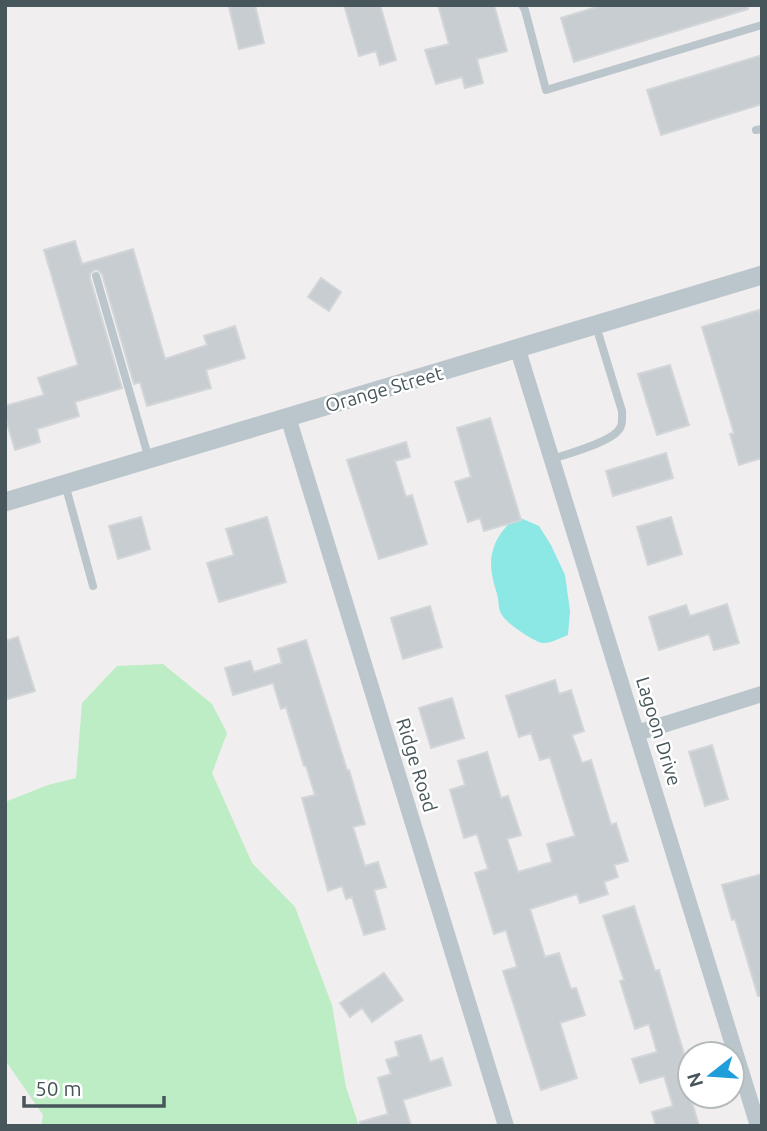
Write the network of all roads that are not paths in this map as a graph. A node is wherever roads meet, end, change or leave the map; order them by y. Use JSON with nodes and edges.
{"nodes":[{"id":1,"x":522,"y":5,"type":"edge"},
{"id":2,"x":762,"y":25,"type":"edge"},
{"id":3,"x":762,"y":275,"type":"edge"},
{"id":4,"x":96,"y":276,"type":"dead end"},
{"id":5,"x":596,"y":326,"type":"junction"},
{"id":6,"x":518,"y":350,"type":"junction"},
{"id":7,"x":288,"y":417,"type":"junction"},
{"id":8,"x":149,"y":459,"type":"junction"},
{"id":9,"x":552,"y":459,"type":"junction"},
{"id":10,"x":65,"y":484,"type":"junction"},
{"id":11,"x":5,"y":502,"type":"edge"},
{"id":12,"x":93,"y":586,"type":"dead end"},
{"id":13,"x":762,"y":694,"type":"edge"},
{"id":14,"x":637,"y":733,"type":"junction"},
{"id":15,"x":506,"y":1126,"type":"edge"},
{"id":16,"x":758,"y":1126,"type":"edge"}],
"edges":[{"from":1,"to":2,"type":"lane"},
{"from":3,"to":5,"type":"street","name":"Orange Street"},
{"from":4,"to":8,"type":"lane"},
{"from":5,"to":6,"type":"street","name":"Orange Street"},
{"from":5,"to":9,"type":"lane"},
{"from":6,"to":7,"type":"street","name":"Orange Street"},
{"from":6,"to":9,"type":"street","name":"Lagoon Drive"},
{"from":7,"to":8,"type":"street","name":"Orange Street"},
{"from":7,"to":15,"type":"street","name":"Ridge Road"},
{"from":8,"to":10,"type":"street","name":"Orange Street"},
{"from":9,"to":14,"type":"street","name":"Lagoon Drive"},
{"from":10,"to":11,"type":"street","name":"Orange Street"},
{"from":10,"to":12,"type":"lane"},
{"from":13,"to":14,"type":"street"},
{"from":14,"to":16,"type":"street","name":"Lagoon Drive"}]}
